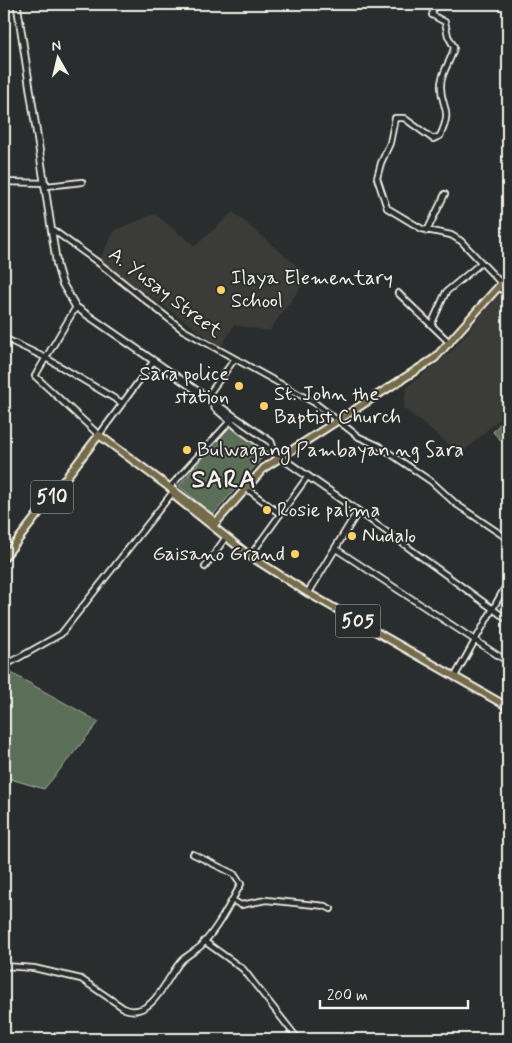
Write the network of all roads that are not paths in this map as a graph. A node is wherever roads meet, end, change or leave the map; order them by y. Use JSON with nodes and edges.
{"nodes":[{"id":1,"x":17,"y":4,"type":"edge"},
{"id":2,"x":435,"y":4,"type":"edge"},
{"id":3,"x":4,"y":182,"type":"edge"},
{"id":4,"x":82,"y":182,"type":"dead end"},
{"id":5,"x":46,"y":185,"type":"junction"},
{"id":6,"x":445,"y":194,"type":"dead end"},
{"id":7,"x":53,"y":230,"type":"junction"},
{"id":8,"x":427,"y":231,"type":"junction"},
{"id":9,"x":481,"y":263,"type":"junction"},
{"id":10,"x":508,"y":276,"type":"edge"},
{"id":11,"x":500,"y":285,"type":"junction"},
{"id":12,"x":398,"y":293,"type":"dead end"},
{"id":13,"x":508,"y":296,"type":"edge"},
{"id":14,"x":76,"y":307,"type":"junction"},
{"id":15,"x":431,"y":325,"type":"junction"},
{"id":16,"x":4,"y":338,"type":"edge"},
{"id":17,"x":450,"y":343,"type":"junction"},
{"id":18,"x":46,"y":358,"type":"junction"},
{"id":19,"x":234,"y":360,"type":"junction"},
{"id":20,"x":153,"y":362,"type":"junction"},
{"id":21,"x":208,"y":399,"type":"junction"},
{"id":22,"x":122,"y":403,"type":"junction"},
{"id":23,"x":235,"y":417,"type":"junction"},
{"id":24,"x":230,"y":421,"type":"junction"},
{"id":25,"x":338,"y":421,"type":"junction"},
{"id":26,"x":99,"y":435,"type":"junction"},
{"id":27,"x":274,"y":451,"type":"junction"},
{"id":28,"x":282,"y":456,"type":"junction"},
{"id":29,"x":308,"y":476,"type":"junction"},
{"id":30,"x":246,"y":488,"type":"junction"},
{"id":31,"x":171,"y":490,"type":"junction"},
{"id":32,"x":358,"y":511,"type":"junction"},
{"id":33,"x":280,"y":514,"type":"junction"},
{"id":34,"x":215,"y":524,"type":"junction"},
{"id":35,"x":226,"y":537,"type":"junction"},
{"id":36,"x":508,"y":539,"type":"edge"},
{"id":37,"x":336,"y":549,"type":"junction"},
{"id":38,"x":250,"y":556,"type":"junction"},
{"id":39,"x":4,"y":558,"type":"edge"},
{"id":40,"x":205,"y":567,"type":"dead end"},
{"id":41,"x":508,"y":582,"type":"edge"},
{"id":42,"x":308,"y":593,"type":"junction"},
{"id":43,"x":492,"y":609,"type":"junction"},
{"id":44,"x":508,"y":620,"type":"edge"},
{"id":45,"x":475,"y":640,"type":"junction"},
{"id":46,"x":508,"y":662,"type":"edge"},
{"id":47,"x":4,"y":666,"type":"edge"},
{"id":48,"x":455,"y":676,"type":"junction"},
{"id":49,"x":508,"y":707,"type":"edge"},
{"id":50,"x":193,"y":854,"type":"dead end"},
{"id":51,"x":232,"y":900,"type":"junction"},
{"id":52,"x":331,"y":909,"type":"dead end"},
{"id":53,"x":204,"y":941,"type":"junction"},
{"id":54,"x":4,"y":966,"type":"edge"},
{"id":55,"x":298,"y":1039,"type":"edge"}],
"edges":[{"from":1,"to":5,"type":"street"},
{"from":2,"to":8,"type":"street"},
{"from":3,"to":5,"type":"street"},
{"from":4,"to":5,"type":"street"},
{"from":5,"to":7,"type":"street"},
{"from":6,"to":8,"type":"street"},
{"from":7,"to":14,"type":"street"},
{"from":7,"to":19,"type":"street","name":"A. Yusay Street"},
{"from":8,"to":9,"type":"street"},
{"from":9,"to":11,"type":"street"},
{"from":9,"to":15,"type":"street"},
{"from":10,"to":11,"type":"main road"},
{"from":11,"to":13,"type":"street"},
{"from":11,"to":17,"type":"main road"},
{"from":12,"to":15,"type":"street"},
{"from":14,"to":18,"type":"street"},
{"from":14,"to":20,"type":"street"},
{"from":15,"to":17,"type":"street"},
{"from":16,"to":18,"type":"street"},
{"from":17,"to":25,"type":"main road"},
{"from":18,"to":22,"type":"street"},
{"from":18,"to":26,"type":"street"},
{"from":19,"to":21,"type":"street"},
{"from":19,"to":25,"type":"street","name":"A. Yusay Street"},
{"from":20,"to":21,"type":"street"},
{"from":20,"to":22,"type":"street"},
{"from":21,"to":23,"type":"street"},
{"from":21,"to":24,"type":"street"},
{"from":22,"to":26,"type":"street"},
{"from":23,"to":24,"type":"street"},
{"from":23,"to":27,"type":"street"},
{"from":24,"to":27,"type":"street"},
{"from":24,"to":31,"type":"street"},
{"from":25,"to":28,"type":"main road"},
{"from":25,"to":36,"type":"street","name":"A. Yusay Street"},
{"from":26,"to":31,"type":"main road"},
{"from":26,"to":39,"type":"main road","number":"510"},
{"from":27,"to":28,"type":"street"},
{"from":28,"to":29,"type":"street"},
{"from":28,"to":30,"type":"main road"},
{"from":29,"to":32,"type":"street"},
{"from":29,"to":33,"type":"street"},
{"from":30,"to":33,"type":"street"},
{"from":30,"to":34,"type":"main road"},
{"from":31,"to":34,"type":"main road"},
{"from":31,"to":47,"type":"street"},
{"from":32,"to":37,"type":"street"},
{"from":32,"to":43,"type":"street"},
{"from":33,"to":38,"type":"street"},
{"from":34,"to":35,"type":"main road","number":"505"},
{"from":35,"to":38,"type":"main road","number":"505"},
{"from":35,"to":40,"type":"street"},
{"from":37,"to":42,"type":"street"},
{"from":37,"to":45,"type":"street"},
{"from":38,"to":42,"type":"main road","number":"505"},
{"from":41,"to":43,"type":"street"},
{"from":42,"to":48,"type":"main road","number":"505"},
{"from":43,"to":44,"type":"street"},
{"from":43,"to":45,"type":"street"},
{"from":45,"to":46,"type":"street"},
{"from":45,"to":48,"type":"street"},
{"from":48,"to":49,"type":"main road","number":"505"},
{"from":50,"to":51,"type":"street"},
{"from":51,"to":52,"type":"street"},
{"from":51,"to":53,"type":"street"},
{"from":53,"to":54,"type":"street"},
{"from":53,"to":55,"type":"street"}]}
